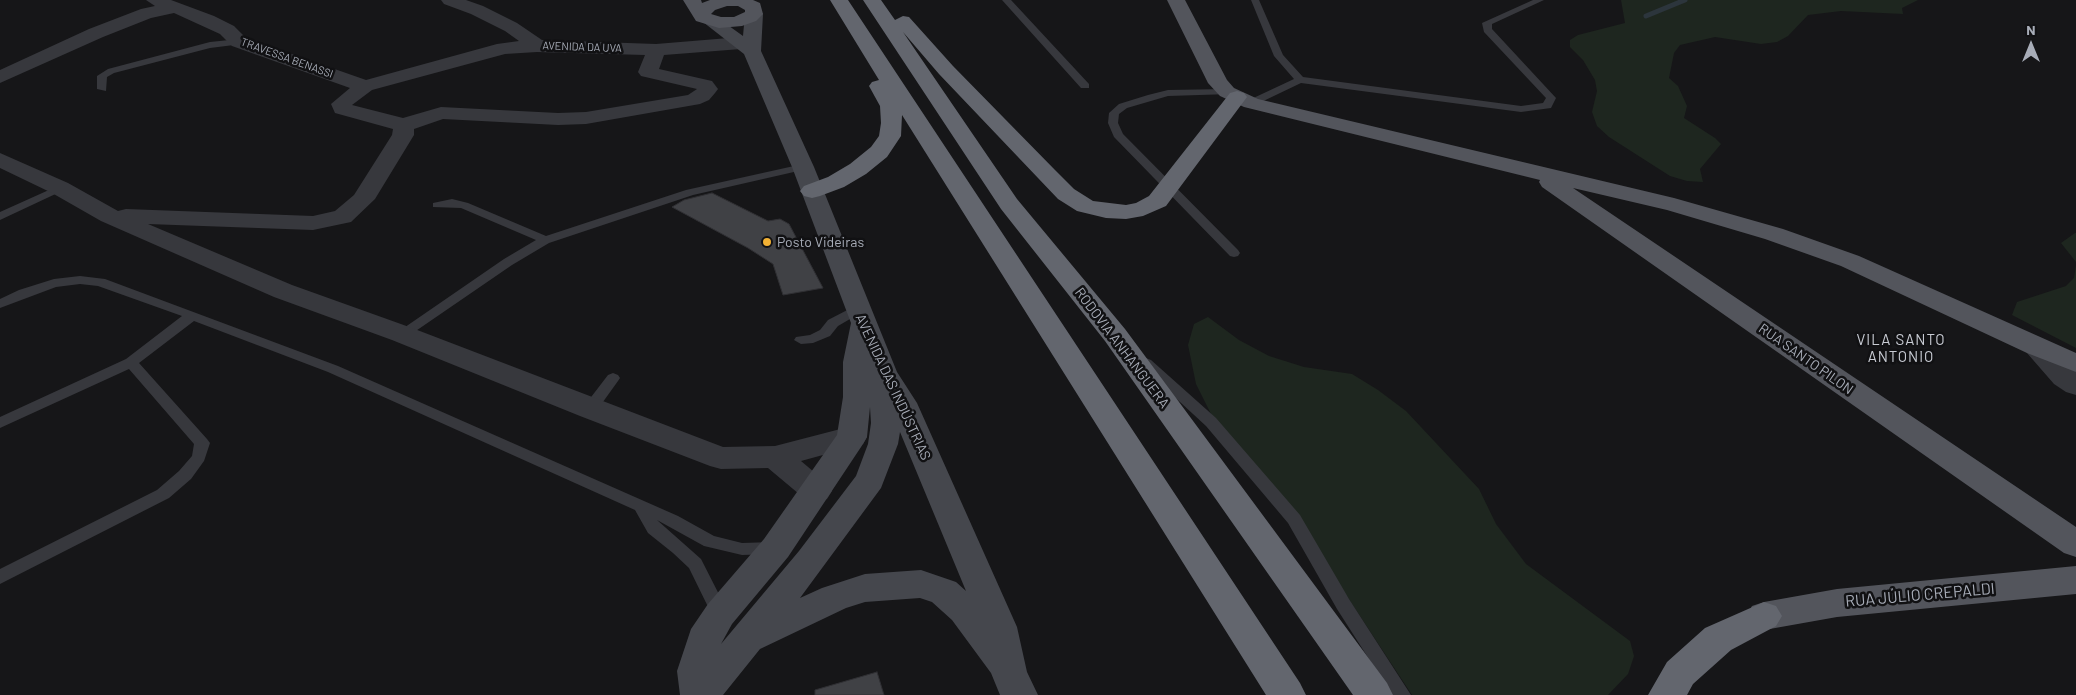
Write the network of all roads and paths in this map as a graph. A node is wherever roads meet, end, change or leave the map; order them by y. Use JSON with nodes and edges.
{"nodes":[{"id":1,"x":155,"y":0,"type":"edge"},
{"id":2,"x":450,"y":0,"type":"edge"},
{"id":3,"x":1006,"y":0,"type":"edge"},
{"id":4,"x":1176,"y":0,"type":"edge"},
{"id":5,"x":1255,"y":0,"type":"edge"},
{"id":6,"x":1540,"y":0,"type":"edge"},
{"id":7,"x":873,"y":2,"type":"edge"},
{"id":8,"x":748,"y":3,"type":"edge"},
{"id":9,"x":175,"y":8,"type":"junction"},
{"id":10,"x":844,"y":8,"type":"edge"},
{"id":11,"x":702,"y":12,"type":"edge"},
{"id":12,"x":238,"y":42,"type":"junction"},
{"id":13,"x":537,"y":46,"type":"junction"},
{"id":14,"x":746,"y":47,"type":"junction"},
{"id":15,"x":656,"y":50,"type":"junction"},
{"id":16,"x":0,"y":77,"type":"edge"},
{"id":17,"x":1300,"y":80,"type":"junction"},
{"id":18,"x":365,"y":86,"type":"junction"},
{"id":19,"x":1085,"y":86,"type":"dead end"},
{"id":20,"x":102,"y":89,"type":"dead end"},
{"id":21,"x":1239,"y":98,"type":"junction"},
{"id":22,"x":404,"y":125,"type":"junction"},
{"id":23,"x":0,"y":160,"type":"edge"},
{"id":24,"x":803,"y":167,"type":"junction"},
{"id":25,"x":1537,"y":173,"type":"junction"},
{"id":26,"x":1168,"y":185,"type":"junction"},
{"id":27,"x":60,"y":188,"type":"junction"},
{"id":28,"x":812,"y":191,"type":"junction"},
{"id":29,"x":1625,"y":194,"type":"junction"},
{"id":30,"x":438,"y":204,"type":"dead end"},
{"id":31,"x":0,"y":216,"type":"edge"},
{"id":32,"x":109,"y":216,"type":"junction"},
{"id":33,"x":1599,"y":216,"type":"junction"},
{"id":34,"x":545,"y":240,"type":"junction"},
{"id":35,"x":1234,"y":253,"type":"dead end"},
{"id":36,"x":0,"y":304,"type":"edge"},
{"id":37,"x":193,"y":315,"type":"junction"},
{"id":38,"x":860,"y":317,"type":"junction"},
{"id":39,"x":402,"y":334,"type":"junction"},
{"id":40,"x":1114,"y":335,"type":"junction"},
{"id":41,"x":801,"y":340,"type":"dead end"},
{"id":42,"x":2037,"y":348,"type":"junction"},
{"id":43,"x":131,"y":362,"type":"junction"},
{"id":44,"x":2076,"y":363,"type":"edge"},
{"id":45,"x":883,"y":372,"type":"junction"},
{"id":46,"x":613,"y":378,"type":"dead end"},
{"id":47,"x":2076,"y":385,"type":"edge"},
{"id":48,"x":590,"y":409,"type":"junction"},
{"id":49,"x":0,"y":423,"type":"edge"},
{"id":50,"x":852,"y":437,"type":"junction"},
{"id":51,"x":775,"y":457,"type":"junction"},
{"id":52,"x":816,"y":491,"type":"junction"},
{"id":53,"x":642,"y":508,"type":"junction"},
{"id":54,"x":2076,"y":544,"type":"edge"},
{"id":55,"x":776,"y":548,"type":"junction"},
{"id":56,"x":811,"y":560,"type":"junction"},
{"id":57,"x":0,"y":577,"type":"edge"},
{"id":58,"x":2076,"y":580,"type":"edge"},
{"id":59,"x":720,"y":614,"type":"junction"},
{"id":60,"x":1764,"y":616,"type":"joint"},
{"id":61,"x":743,"y":642,"type":"junction"},
{"id":62,"x":1014,"y":684,"type":"edge"},
{"id":63,"x":700,"y":695,"type":"edge"},
{"id":64,"x":1287,"y":695,"type":"edge"},
{"id":65,"x":1374,"y":695,"type":"edge"},
{"id":66,"x":1402,"y":695,"type":"edge"},
{"id":67,"x":1667,"y":695,"type":"edge"}],
"edges":[{"from":1,"to":9,"type":"street","name":"TRAVESSA BENASSI"},
{"from":2,"to":13,"type":"street"},
{"from":3,"to":19,"type":"lane"},
{"from":4,"to":21,"type":"main road"},
{"from":5,"to":17,"type":"lane"},
{"from":6,"to":17,"type":"lane"},
{"from":7,"to":26,"type":"highway"},
{"from":7,"to":40,"type":"highway","name":"RODOVIA ANHANGUERA"},
{"from":8,"to":11,"type":"main road"},
{"from":8,"to":14,"type":"main road","name":"AVENIDA DAS INDÚSTRIAS"},
{"from":9,"to":12,"type":"street","name":"TRAVESSA BENASSI"},
{"from":9,"to":16,"type":"street"},
{"from":10,"to":28,"type":"highway"},
{"from":10,"to":64,"type":"highway"},
{"from":11,"to":14,"type":"main road"},
{"from":12,"to":18,"type":"street","name":"TRAVESSA BENASSI"},
{"from":12,"to":20,"type":"lane"},
{"from":13,"to":15,"type":"street","name":"AVENIDA DA UVA"},
{"from":13,"to":18,"type":"street","name":"AVENIDA DA UVA"},
{"from":14,"to":15,"type":"street","name":"AVENIDA DA UVA"},
{"from":14,"to":24,"type":"main road","name":"AVENIDA DAS INDÚSTRIAS"},
{"from":15,"to":22,"type":"street"},
{"from":17,"to":21,"type":"lane"},
{"from":18,"to":22,"type":"street"},
{"from":21,"to":25,"type":"main road"},
{"from":21,"to":26,"type":"highway"},
{"from":21,"to":26,"type":"lane"},
{"from":22,"to":32,"type":"street"},
{"from":23,"to":27,"type":"street"},
{"from":24,"to":28,"type":"main road","name":"AVENIDA DAS INDÚSTRIAS"},
{"from":24,"to":34,"type":"lane"},
{"from":25,"to":29,"type":"main road"},
{"from":25,"to":33,"type":"main road","name":"RUA SANTO PILON"},
{"from":26,"to":35,"type":"lane"},
{"from":27,"to":31,"type":"lane"},
{"from":27,"to":32,"type":"street"},
{"from":28,"to":38,"type":"main road","name":"AVENIDA DAS INDÚSTRIAS"},
{"from":29,"to":33,"type":"main road"},
{"from":29,"to":42,"type":"main road"},
{"from":30,"to":34,"type":"lane"},
{"from":32,"to":39,"type":"street"},
{"from":33,"to":54,"type":"main road","name":"RUA SANTO PILON"},
{"from":34,"to":39,"type":"lane"},
{"from":36,"to":37,"type":"lane"},
{"from":37,"to":43,"type":"lane"},
{"from":37,"to":53,"type":"lane"},
{"from":38,"to":41,"type":"lane"},
{"from":38,"to":45,"type":"main road","name":"AVENIDA DAS INDÚSTRIAS"},
{"from":38,"to":50,"type":"main road"},
{"from":39,"to":48,"type":"street"},
{"from":40,"to":65,"type":"highway","name":"RODOVIA ANHANGUERA"},
{"from":40,"to":66,"type":"lane"},
{"from":42,"to":44,"type":"main road"},
{"from":42,"to":47,"type":"street"},
{"from":43,"to":49,"type":"lane"},
{"from":43,"to":57,"type":"lane"},
{"from":45,"to":56,"type":"main road"},
{"from":45,"to":62,"type":"main road","name":"AVENIDA DAS INDÚSTRIAS"},
{"from":46,"to":48,"type":"lane"},
{"from":48,"to":51,"type":"street"},
{"from":50,"to":51,"type":"street"},
{"from":50,"to":52,"type":"main road"},
{"from":51,"to":52,"type":"street"},
{"from":52,"to":55,"type":"main road"},
{"from":53,"to":55,"type":"lane"},
{"from":53,"to":59,"type":"lane"},
{"from":55,"to":56,"type":"main road"},
{"from":55,"to":59,"type":"main road"},
{"from":56,"to":61,"type":"main road"},
{"from":58,"to":60,"type":"main road","name":"RUA JÚLIO CREPALDI"},
{"from":59,"to":63,"type":"main road"},
{"from":60,"to":67,"type":"highway"},
{"from":61,"to":62,"type":"main road"},
{"from":61,"to":63,"type":"main road"}]}
